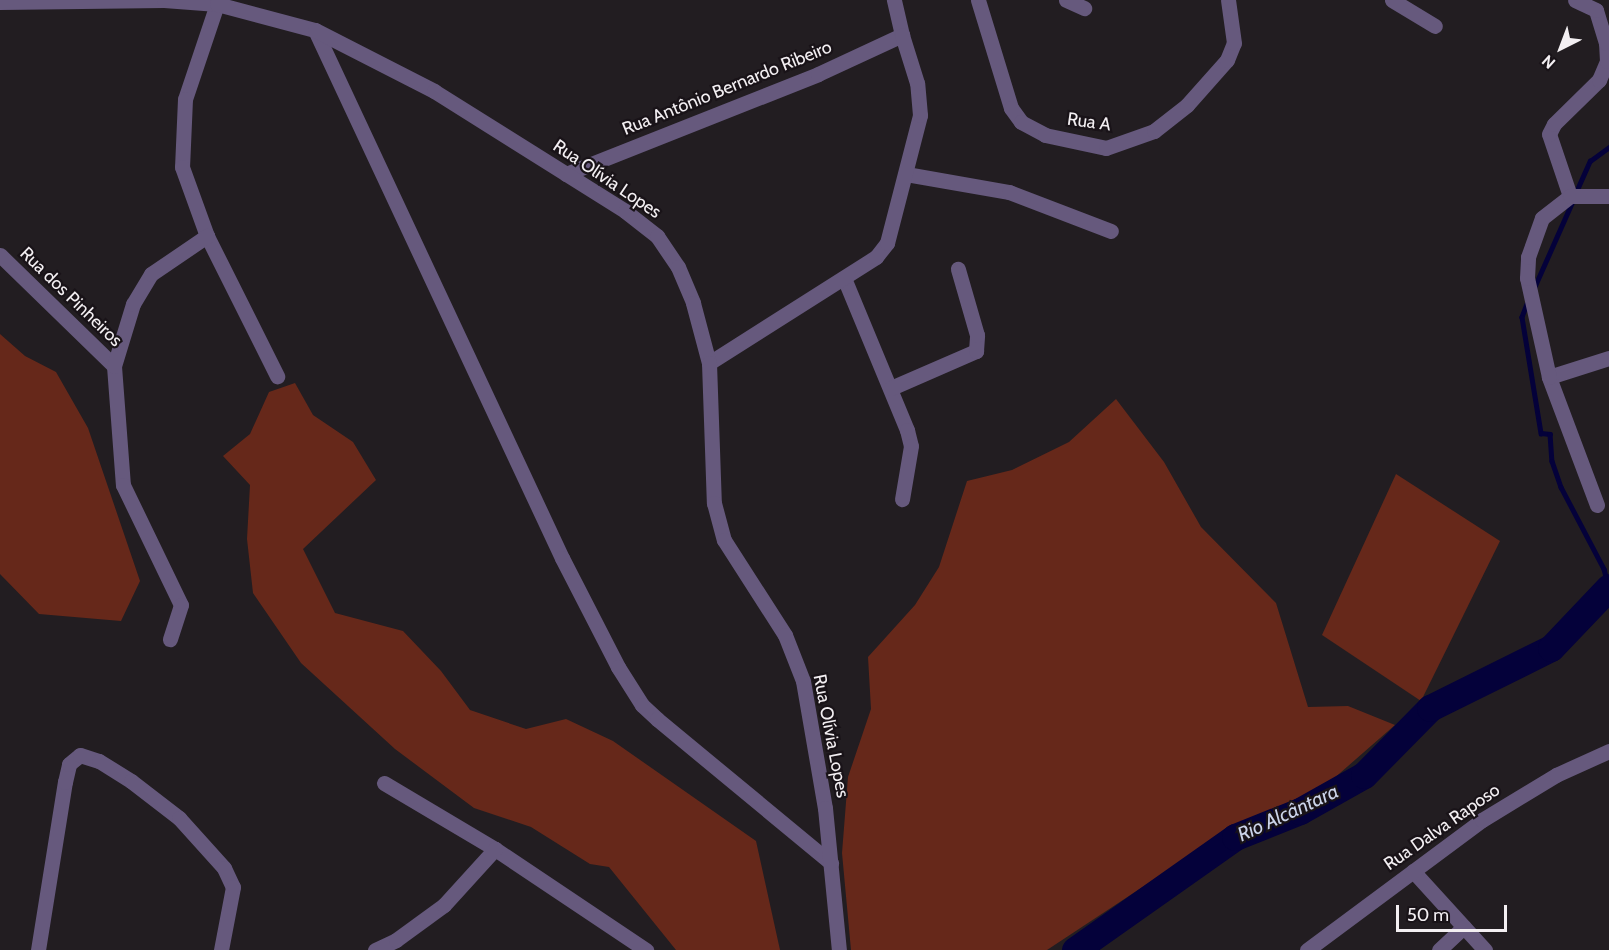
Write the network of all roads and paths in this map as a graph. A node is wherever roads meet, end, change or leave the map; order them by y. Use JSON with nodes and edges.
{"nodes":[{"id":1,"x":894,"y":0,"type":"edge"},
{"id":2,"x":978,"y":0,"type":"edge"},
{"id":3,"x":1066,"y":0,"type":"edge"},
{"id":4,"x":1228,"y":0,"type":"edge"},
{"id":5,"x":1392,"y":0,"type":"edge"},
{"id":6,"x":1575,"y":0,"type":"edge"},
{"id":7,"x":0,"y":2,"type":"edge"},
{"id":8,"x":217,"y":4,"type":"junction"},
{"id":9,"x":1084,"y":8,"type":"dead end"},
{"id":10,"x":1435,"y":26,"type":"dead end"},
{"id":11,"x":315,"y":30,"type":"junction"},
{"id":12,"x":902,"y":35,"type":"junction"},
{"id":13,"x":566,"y":174,"type":"junction"},
{"id":14,"x":906,"y":174,"type":"junction"},
{"id":15,"x":1570,"y":196,"type":"junction"},
{"id":16,"x":1609,"y":196,"type":"edge"},
{"id":17,"x":1111,"y":231,"type":"dead end"},
{"id":18,"x":207,"y":236,"type":"junction"},
{"id":19,"x":0,"y":255,"type":"edge"},
{"id":20,"x":958,"y":269,"type":"dead end"},
{"id":21,"x":844,"y":278,"type":"junction"},
{"id":22,"x":1609,"y":358,"type":"edge"},
{"id":23,"x":709,"y":363,"type":"junction"},
{"id":24,"x":114,"y":366,"type":"junction"},
{"id":25,"x":277,"y":376,"type":"dead end"},
{"id":26,"x":1549,"y":377,"type":"junction"},
{"id":27,"x":891,"y":388,"type":"junction"},
{"id":28,"x":902,"y":499,"type":"dead end"},
{"id":29,"x":1597,"y":505,"type":"dead end"},
{"id":30,"x":170,"y":639,"type":"dead end"},
{"id":31,"x":1609,"y":751,"type":"edge"},
{"id":32,"x":384,"y":783,"type":"dead end"},
{"id":33,"x":495,"y":849,"type":"junction"},
{"id":34,"x":831,"y":863,"type":"junction"},
{"id":35,"x":1413,"y":871,"type":"junction"},
{"id":36,"x":1464,"y":927,"type":"junction"},
{"id":37,"x":38,"y":950,"type":"edge"},
{"id":38,"x":222,"y":950,"type":"edge"},
{"id":39,"x":375,"y":950,"type":"edge"},
{"id":40,"x":646,"y":950,"type":"edge"},
{"id":41,"x":838,"y":950,"type":"edge"},
{"id":42,"x":1307,"y":950,"type":"edge"},
{"id":43,"x":1439,"y":950,"type":"edge"},
{"id":44,"x":1485,"y":950,"type":"edge"}],
"edges":[{"from":1,"to":12,"type":"street"},
{"from":2,"to":4,"type":"street","name":"Rua A"},
{"from":3,"to":9,"type":"street"},
{"from":5,"to":10,"type":"street"},
{"from":6,"to":15,"type":"street"},
{"from":7,"to":8,"type":"street","name":"Rua Olívia Lopes"},
{"from":8,"to":11,"type":"street","name":"Rua Olívia Lopes"},
{"from":8,"to":18,"type":"street"},
{"from":11,"to":13,"type":"street","name":"Rua Olívia Lopes"},
{"from":11,"to":34,"type":"street"},
{"from":12,"to":13,"type":"street","name":"Rua Antônio Bernardo Ribeiro"},
{"from":12,"to":14,"type":"street"},
{"from":13,"to":23,"type":"street","name":"Rua Olívia Lopes"},
{"from":14,"to":17,"type":"street"},
{"from":14,"to":21,"type":"street"},
{"from":15,"to":16,"type":"street"},
{"from":15,"to":26,"type":"street"},
{"from":18,"to":24,"type":"street"},
{"from":18,"to":25,"type":"street"},
{"from":19,"to":24,"type":"street","name":"Rua dos Pinheiros"},
{"from":20,"to":27,"type":"street"},
{"from":21,"to":23,"type":"street"},
{"from":21,"to":27,"type":"street"},
{"from":22,"to":26,"type":"street"},
{"from":23,"to":34,"type":"street","name":"Rua Olívia Lopes"},
{"from":24,"to":30,"type":"street","name":"Rua dos Pinheiros"},
{"from":26,"to":29,"type":"street"},
{"from":27,"to":28,"type":"street"},
{"from":31,"to":35,"type":"street","name":"Rua Dalva Raposo"},
{"from":32,"to":33,"type":"street"},
{"from":33,"to":39,"type":"street"},
{"from":33,"to":40,"type":"street"},
{"from":34,"to":41,"type":"street","name":"Rua Olívia Lopes"},
{"from":35,"to":36,"type":"street"},
{"from":35,"to":42,"type":"street","name":"Rua Dalva Raposo"},
{"from":36,"to":43,"type":"street"},
{"from":36,"to":44,"type":"street"},
{"from":37,"to":38,"type":"street"}]}
